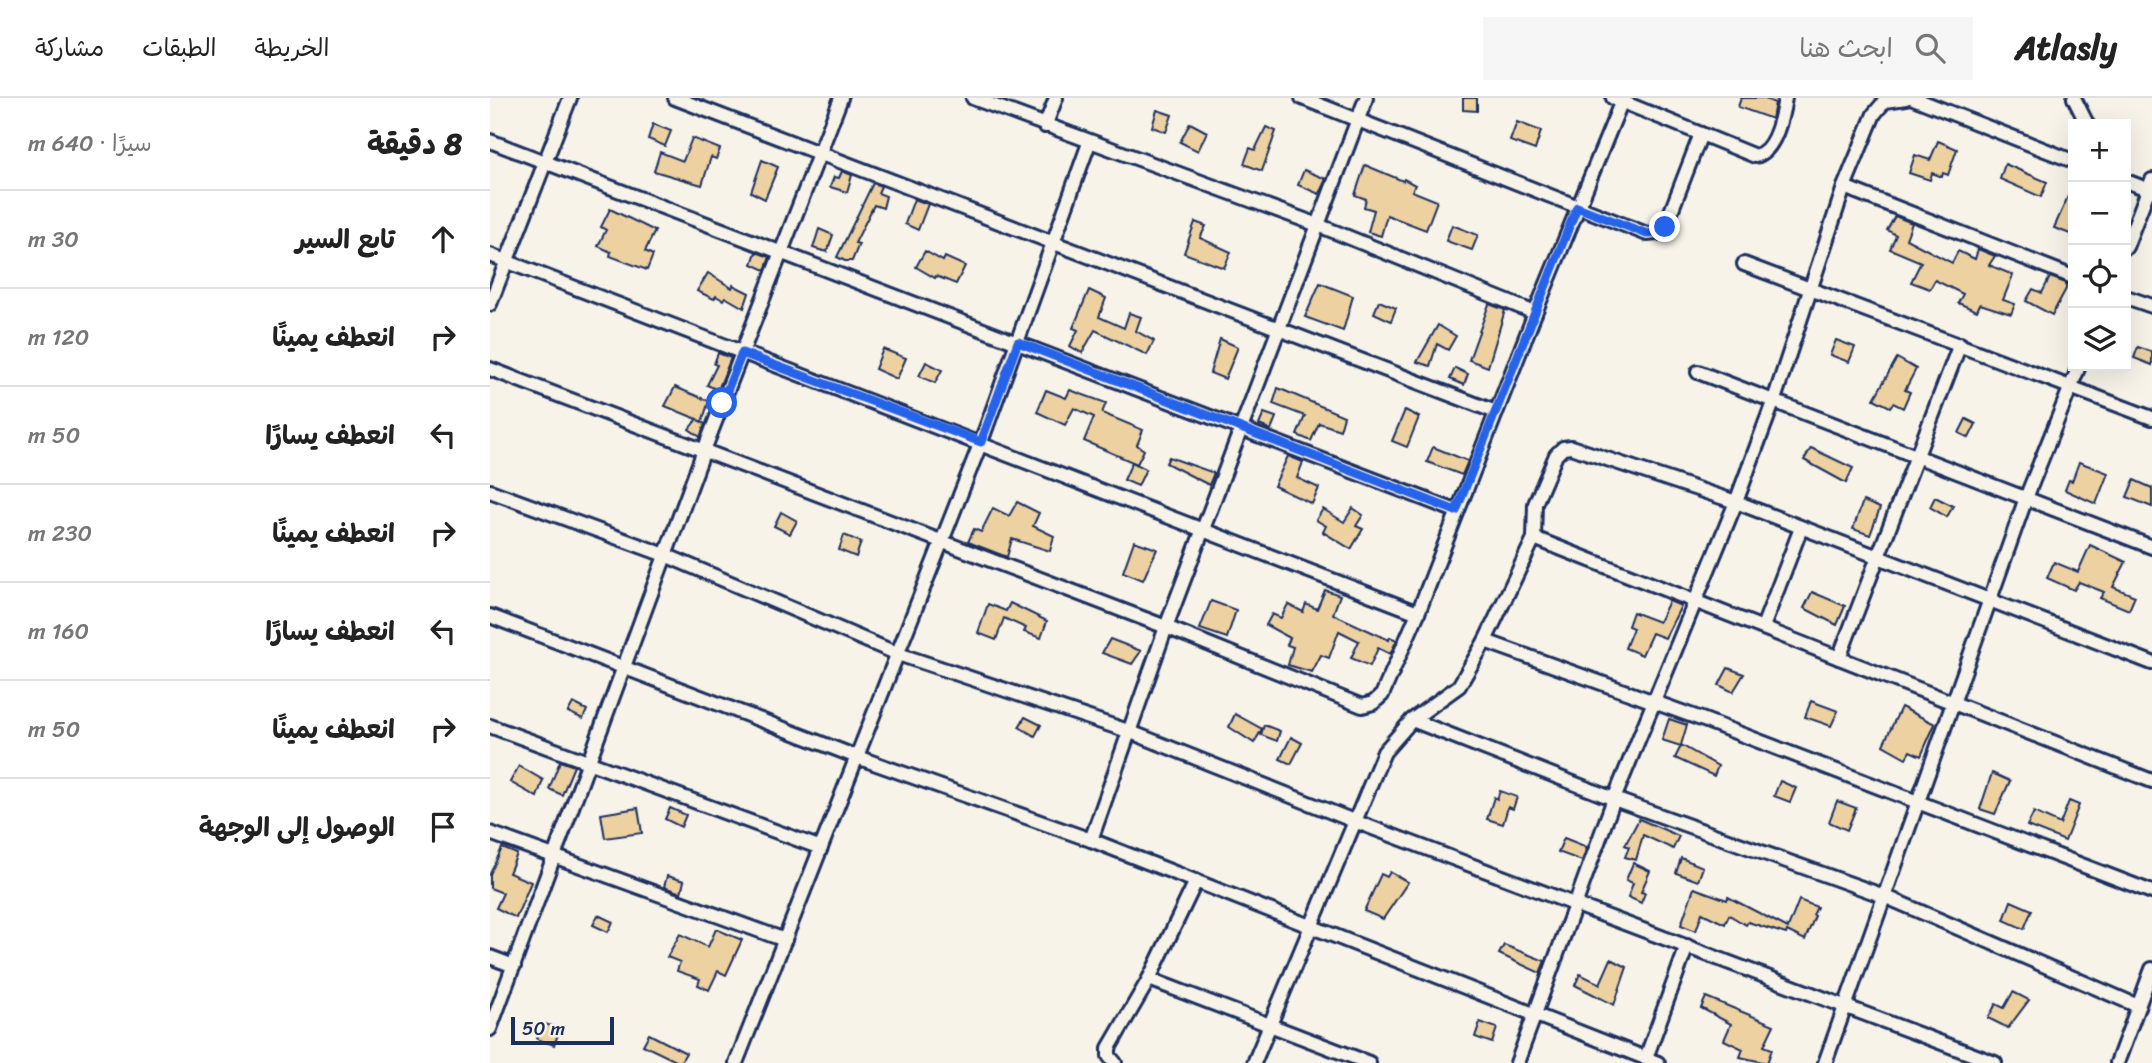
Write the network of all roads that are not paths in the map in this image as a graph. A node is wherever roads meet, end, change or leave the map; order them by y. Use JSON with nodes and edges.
{"nodes":[{"id":1,"x":570,"y":98,"type":"edge"},
{"id":2,"x":675,"y":98,"type":"edge"},
{"id":3,"x":841,"y":98,"type":"edge"},
{"id":4,"x":972,"y":98,"type":"edge"},
{"id":5,"x":1056,"y":98,"type":"edge"},
{"id":6,"x":1302,"y":98,"type":"edge"},
{"id":7,"x":1366,"y":98,"type":"edge"},
{"id":8,"x":1785,"y":98,"type":"edge"},
{"id":9,"x":1906,"y":98,"type":"edge"},
{"id":10,"x":1913,"y":98,"type":"edge"},
{"id":11,"x":2074,"y":98,"type":"edge"},
{"id":12,"x":1620,"y":99,"type":"edge"},
{"id":13,"x":2084,"y":119,"type":"edge"},
{"id":14,"x":1357,"y":120,"type":"junction"},
{"id":15,"x":1045,"y":126,"type":"junction"},
{"id":16,"x":1701,"y":134,"type":"junction"},
{"id":17,"x":490,"y":141,"type":"edge"},
{"id":18,"x":1089,"y":143,"type":"junction"},
{"id":19,"x":817,"y":153,"type":"junction"},
{"id":20,"x":2068,"y":159,"type":"edge"},
{"id":21,"x":545,"y":162,"type":"junction"},
{"id":22,"x":2130,"y":182,"type":"edge"},
{"id":23,"x":1844,"y":187,"type":"junction"},
{"id":24,"x":2151,"y":187,"type":"edge"},
{"id":25,"x":1577,"y":207,"type":"junction"},
{"id":26,"x":1318,"y":225,"type":"junction"},
{"id":27,"x":1052,"y":243,"type":"junction"},
{"id":28,"x":2127,"y":245,"type":"edge"},
{"id":29,"x":780,"y":252,"type":"junction"},
{"id":30,"x":490,"y":255,"type":"edge"},
{"id":31,"x":507,"y":261,"type":"junction"},
{"id":32,"x":1744,"y":264,"type":"dead end"},
{"id":33,"x":2068,"y":275,"type":"edge"},
{"id":34,"x":1811,"y":289,"type":"junction"},
{"id":35,"x":2131,"y":299,"type":"edge"},
{"id":36,"x":490,"y":304,"type":"edge"},
{"id":37,"x":2152,"y":306,"type":"edge"},
{"id":38,"x":1535,"y":313,"type":"junction"},
{"id":39,"x":1280,"y":329,"type":"junction"},
{"id":40,"x":1018,"y":342,"type":"junction"},
{"id":41,"x":1960,"y":344,"type":"junction"},
{"id":42,"x":742,"y":353,"type":"junction"},
{"id":43,"x":490,"y":369,"type":"edge"},
{"id":44,"x":2077,"y":371,"type":"edge"},
{"id":45,"x":1698,"y":372,"type":"dead end"},
{"id":46,"x":2071,"y":387,"type":"junction"},
{"id":47,"x":1774,"y":400,"type":"junction"},
{"id":48,"x":1496,"y":412,"type":"junction"},
{"id":49,"x":2152,"y":418,"type":"edge"},
{"id":50,"x":1243,"y":428,"type":"junction"},
{"id":51,"x":981,"y":442,"type":"junction"},
{"id":52,"x":703,"y":453,"type":"junction"},
{"id":53,"x":1918,"y":456,"type":"junction"},
{"id":54,"x":490,"y":491,"type":"edge"},
{"id":55,"x":2026,"y":498,"type":"junction"},
{"id":56,"x":1736,"y":502,"type":"junction"},
{"id":57,"x":1456,"y":511,"type":"junction"},
{"id":58,"x":1801,"y":528,"type":"junction"},
{"id":59,"x":1204,"y":530,"type":"junction"},
{"id":60,"x":1534,"y":538,"type":"junction"},
{"id":61,"x":940,"y":543,"type":"junction"},
{"id":62,"x":2152,"y":547,"type":"edge"},
{"id":63,"x":665,"y":555,"type":"junction"},
{"id":64,"x":1880,"y":557,"type":"junction"},
{"id":65,"x":1989,"y":598,"type":"junction"},
{"id":66,"x":1696,"y":602,"type":"junction"},
{"id":67,"x":1419,"y":614,"type":"junction"},
{"id":68,"x":490,"y":616,"type":"edge"},
{"id":69,"x":1166,"y":627,"type":"junction"},
{"id":70,"x":1763,"y":627,"type":"junction"},
{"id":71,"x":1485,"y":641,"type":"junction"},
{"id":72,"x":898,"y":654,"type":"junction"},
{"id":73,"x":1839,"y":658,"type":"junction"},
{"id":74,"x":2152,"y":663,"type":"edge"},
{"id":75,"x":626,"y":667,"type":"junction"},
{"id":76,"x":1653,"y":701,"type":"junction"},
{"id":77,"x":1953,"y":701,"type":"junction"},
{"id":78,"x":1412,"y":720,"type":"junction"},
{"id":79,"x":490,"y":726,"type":"edge"},
{"id":80,"x":1128,"y":731,"type":"junction"},
{"id":81,"x":858,"y":757,"type":"junction"},
{"id":82,"x":589,"y":764,"type":"junction"},
{"id":83,"x":2152,"y":781,"type":"edge"},
{"id":84,"x":1614,"y":799,"type":"junction"},
{"id":85,"x":1917,"y":800,"type":"junction"},
{"id":86,"x":1354,"y":821,"type":"junction"},
{"id":87,"x":490,"y":833,"type":"edge"},
{"id":88,"x":1091,"y":839,"type":"junction"},
{"id":89,"x":821,"y":848,"type":"junction"},
{"id":90,"x":554,"y":859,"type":"junction"},
{"id":91,"x":1196,"y":881,"type":"junction"},
{"id":92,"x":2152,"y":892,"type":"edge"},
{"id":93,"x":1884,"y":896,"type":"junction"},
{"id":94,"x":1575,"y":905,"type":"junction"},
{"id":95,"x":1311,"y":926,"type":"junction"},
{"id":96,"x":785,"y":940,"type":"junction"},
{"id":97,"x":1687,"y":946,"type":"junction"},
{"id":98,"x":490,"y":957,"type":"edge"},
{"id":99,"x":514,"y":966,"type":"junction"},
{"id":100,"x":2152,"y":969,"type":"edge"},
{"id":101,"x":1149,"y":979,"type":"junction"},
{"id":102,"x":1847,"y":1005,"type":"junction"},
{"id":103,"x":2138,"y":1006,"type":"junction"},
{"id":104,"x":1535,"y":1014,"type":"junction"},
{"id":105,"x":1268,"y":1025,"type":"junction"},
{"id":106,"x":490,"y":1028,"type":"edge"},
{"id":107,"x":1652,"y":1061,"type":"edge"},
{"id":108,"x":736,"y":1063,"type":"edge"},
{"id":109,"x":1115,"y":1063,"type":"edge"},
{"id":110,"x":1254,"y":1063,"type":"edge"},
{"id":111,"x":1369,"y":1063,"type":"edge"},
{"id":112,"x":1517,"y":1063,"type":"edge"},
{"id":113,"x":1825,"y":1063,"type":"edge"},
{"id":114,"x":1995,"y":1063,"type":"edge"},
{"id":115,"x":2117,"y":1063,"type":"edge"}],
"edges":[{"from":1,"to":21,"type":"street"},
{"from":2,"to":19,"type":"street"},
{"from":3,"to":19,"type":"street"},
{"from":4,"to":15,"type":"street"},
{"from":5,"to":15,"type":"street"},
{"from":6,"to":14,"type":"street"},
{"from":7,"to":14,"type":"street"},
{"from":8,"to":16,"type":"street"},
{"from":9,"to":23,"type":"street"},
{"from":10,"to":20,"type":"street"},
{"from":11,"to":13,"type":"street"},
{"from":12,"to":16,"type":"street"},
{"from":12,"to":25,"type":"street"},
{"from":14,"to":25,"type":"street"},
{"from":14,"to":26,"type":"street"},
{"from":15,"to":18,"type":"street"},
{"from":16,"to":25,"type":"street"},
{"from":17,"to":21,"type":"street"},
{"from":18,"to":26,"type":"street"},
{"from":18,"to":27,"type":"street"},
{"from":19,"to":27,"type":"street"},
{"from":19,"to":29,"type":"street"},
{"from":21,"to":29,"type":"street"},
{"from":21,"to":31,"type":"street"},
{"from":22,"to":24,"type":"street"},
{"from":23,"to":33,"type":"street"},
{"from":23,"to":34,"type":"street"},
{"from":24,"to":28,"type":"street"},
{"from":25,"to":38,"type":"street"},
{"from":26,"to":38,"type":"street"},
{"from":26,"to":39,"type":"street"},
{"from":27,"to":39,"type":"street"},
{"from":27,"to":40,"type":"street"},
{"from":29,"to":40,"type":"street"},
{"from":29,"to":42,"type":"street"},
{"from":30,"to":31,"type":"street"},
{"from":31,"to":36,"type":"street"},
{"from":31,"to":42,"type":"street"},
{"from":32,"to":34,"type":"street"},
{"from":34,"to":41,"type":"street"},
{"from":34,"to":47,"type":"street"},
{"from":35,"to":37,"type":"street"},
{"from":38,"to":48,"type":"street"},
{"from":39,"to":48,"type":"street"},
{"from":39,"to":50,"type":"street"},
{"from":40,"to":50,"type":"street"},
{"from":40,"to":51,"type":"street"},
{"from":41,"to":46,"type":"street"},
{"from":41,"to":53,"type":"street"},
{"from":42,"to":51,"type":"street"},
{"from":42,"to":52,"type":"street"},
{"from":43,"to":52,"type":"street"},
{"from":44,"to":46,"type":"street"},
{"from":45,"to":47,"type":"street"},
{"from":46,"to":49,"type":"street"},
{"from":46,"to":55,"type":"street"},
{"from":47,"to":53,"type":"street"},
{"from":47,"to":56,"type":"street"},
{"from":48,"to":57,"type":"street"},
{"from":50,"to":57,"type":"street"},
{"from":50,"to":59,"type":"street"},
{"from":51,"to":59,"type":"street"},
{"from":51,"to":61,"type":"street"},
{"from":52,"to":61,"type":"street"},
{"from":52,"to":63,"type":"street"},
{"from":53,"to":55,"type":"street"},
{"from":53,"to":64,"type":"street"},
{"from":54,"to":63,"type":"street"},
{"from":55,"to":62,"type":"street"},
{"from":55,"to":65,"type":"street"},
{"from":56,"to":58,"type":"street"},
{"from":56,"to":60,"type":"street"},
{"from":56,"to":66,"type":"street"},
{"from":57,"to":67,"type":"street"},
{"from":58,"to":64,"type":"street"},
{"from":58,"to":70,"type":"street"},
{"from":59,"to":67,"type":"street"},
{"from":59,"to":69,"type":"street"},
{"from":60,"to":66,"type":"street"},
{"from":60,"to":71,"type":"street"},
{"from":61,"to":69,"type":"street"},
{"from":61,"to":72,"type":"street"},
{"from":63,"to":72,"type":"street"},
{"from":63,"to":75,"type":"street"},
{"from":64,"to":65,"type":"street"},
{"from":64,"to":73,"type":"street"},
{"from":65,"to":74,"type":"street"},
{"from":65,"to":77,"type":"street"},
{"from":66,"to":70,"type":"street"},
{"from":66,"to":76,"type":"street"},
{"from":67,"to":69,"type":"street"},
{"from":68,"to":75,"type":"street"},
{"from":69,"to":80,"type":"street"},
{"from":70,"to":73,"type":"street"},
{"from":71,"to":76,"type":"street"},
{"from":71,"to":78,"type":"street"},
{"from":72,"to":80,"type":"street"},
{"from":72,"to":81,"type":"street"},
{"from":73,"to":77,"type":"street"},
{"from":75,"to":81,"type":"street"},
{"from":75,"to":82,"type":"street"},
{"from":76,"to":84,"type":"street"},
{"from":76,"to":85,"type":"street"},
{"from":77,"to":83,"type":"street"},
{"from":77,"to":85,"type":"street"},
{"from":78,"to":84,"type":"street"},
{"from":78,"to":86,"type":"street"},
{"from":79,"to":82,"type":"street"},
{"from":80,"to":86,"type":"street"},
{"from":80,"to":88,"type":"street"},
{"from":81,"to":88,"type":"street"},
{"from":81,"to":89,"type":"street"},
{"from":82,"to":89,"type":"street"},
{"from":82,"to":90,"type":"street"},
{"from":84,"to":93,"type":"street"},
{"from":84,"to":94,"type":"street"},
{"from":85,"to":92,"type":"street"},
{"from":85,"to":93,"type":"street"},
{"from":86,"to":94,"type":"street"},
{"from":86,"to":95,"type":"street"},
{"from":87,"to":90,"type":"street"},
{"from":88,"to":91,"type":"street"},
{"from":89,"to":96,"type":"street"},
{"from":90,"to":96,"type":"street"},
{"from":90,"to":99,"type":"street"},
{"from":91,"to":95,"type":"street"},
{"from":91,"to":101,"type":"street"},
{"from":93,"to":102,"type":"street"},
{"from":93,"to":103,"type":"street"},
{"from":94,"to":97,"type":"street"},
{"from":94,"to":104,"type":"street"},
{"from":95,"to":104,"type":"street"},
{"from":95,"to":105,"type":"street"},
{"from":96,"to":108,"type":"street"},
{"from":97,"to":102,"type":"street"},
{"from":97,"to":107,"type":"street"},
{"from":98,"to":99,"type":"street"},
{"from":99,"to":106,"type":"street"},
{"from":100,"to":103,"type":"street"},
{"from":101,"to":105,"type":"street"},
{"from":101,"to":109,"type":"street"},
{"from":102,"to":113,"type":"street"},
{"from":102,"to":114,"type":"street"},
{"from":103,"to":115,"type":"street"},
{"from":104,"to":107,"type":"street"},
{"from":104,"to":112,"type":"street"},
{"from":105,"to":110,"type":"street"},
{"from":105,"to":111,"type":"street"}]}
